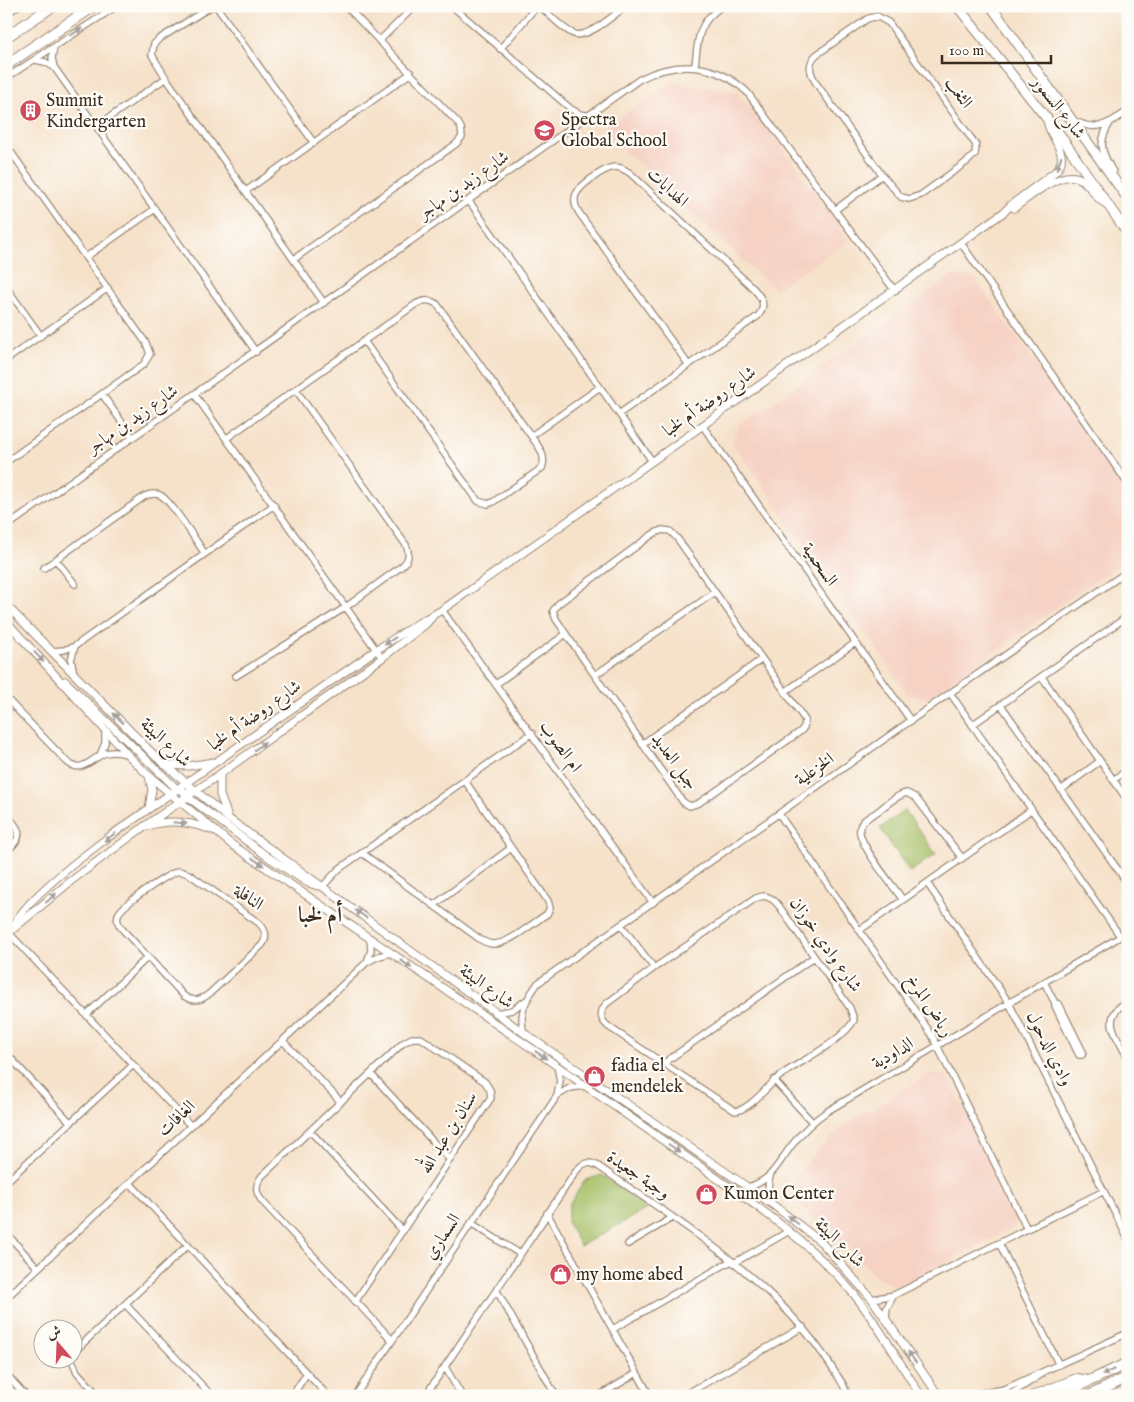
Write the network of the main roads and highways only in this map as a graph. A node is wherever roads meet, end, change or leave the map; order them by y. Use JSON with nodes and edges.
{"nodes":[{"id":1,"x":53,"y":6,"type":"edge"},
{"id":2,"x":94,"y":6,"type":"edge"},
{"id":3,"x":957,"y":6,"type":"edge"},
{"id":4,"x":991,"y":6,"type":"edge"},
{"id":5,"x":7,"y":36,"type":"edge"},
{"id":6,"x":6,"y":65,"type":"edge"},
{"id":7,"x":1128,"y":198,"type":"edge"},
{"id":8,"x":1128,"y":234,"type":"edge"},
{"id":9,"x":1128,"y":1363,"type":"edge"},
{"id":10,"x":1128,"y":1377,"type":"edge"},
{"id":11,"x":1088,"y":1381,"type":"junction"},
{"id":12,"x":1034,"y":1396,"type":"edge"},
{"id":13,"x":1057,"y":1396,"type":"edge"},
{"id":14,"x":1089,"y":1396,"type":"edge"}],
"edges":[{"from":1,"to":5,"type":"highway"},
{"from":2,"to":6,"type":"highway"},
{"from":3,"to":8,"type":"main road","name":"شارع السمور"},
{"from":4,"to":7,"type":"main road","name":"شارع السمور"},
{"from":9,"to":11,"type":"highway","one_way":true},
{"from":10,"to":14,"type":"highway"},
{"from":11,"to":12,"type":"highway"},
{"from":11,"to":13,"type":"highway"}]}
